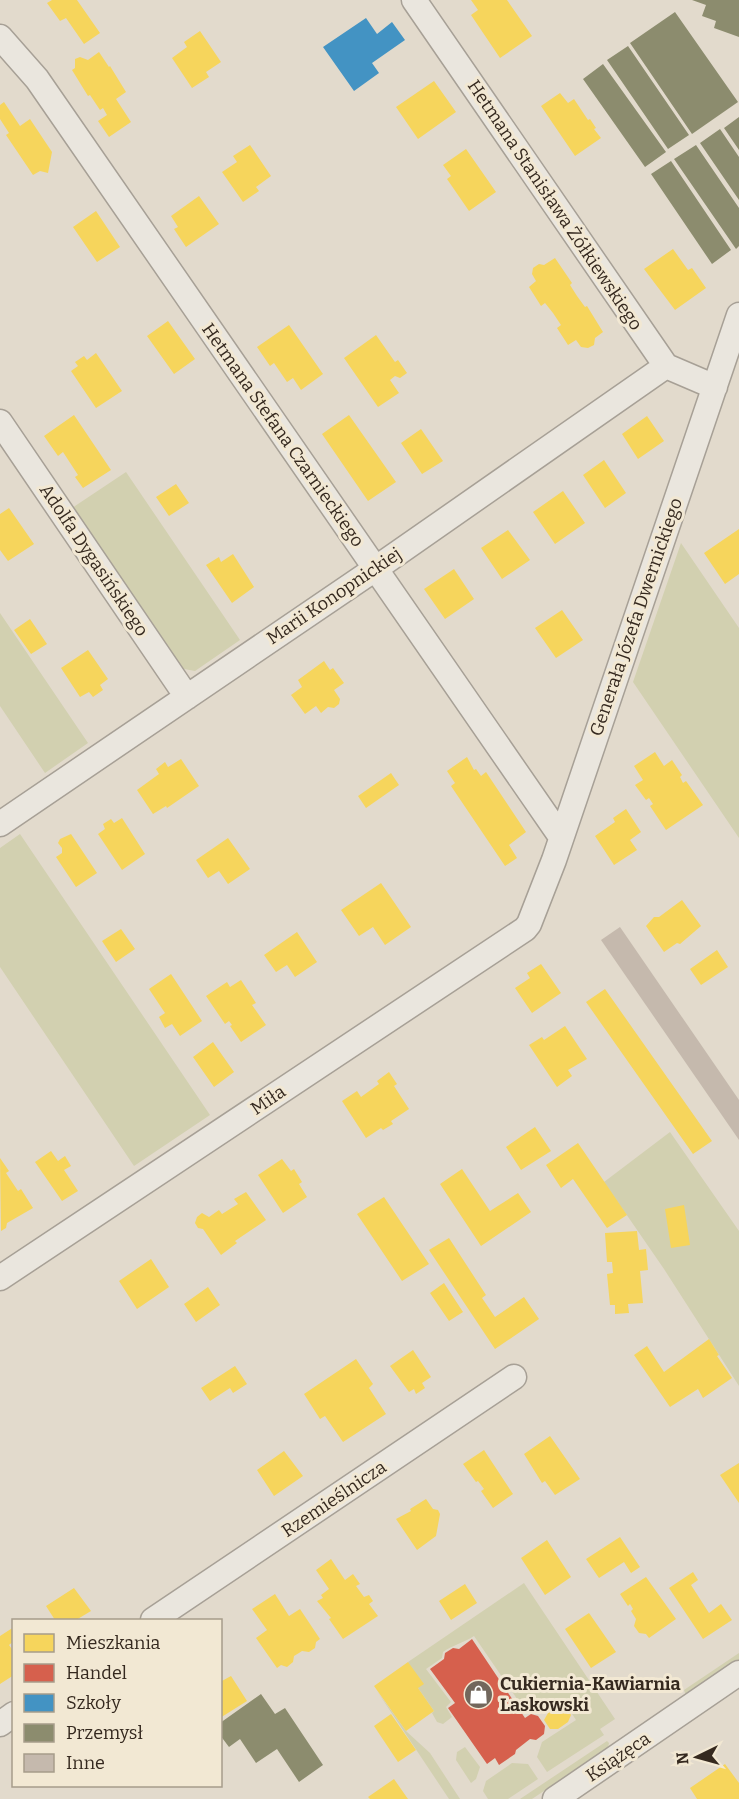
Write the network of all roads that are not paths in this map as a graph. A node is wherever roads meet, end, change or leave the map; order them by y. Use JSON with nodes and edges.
{"nodes":[{"id":1,"x":414,"y":0,"type":"edge"},
{"id":2,"x":0,"y":36,"type":"edge"},
{"id":3,"x":739,"y":315,"type":"edge"},
{"id":4,"x":666,"y":366,"type":"junction"},
{"id":5,"x":715,"y":387,"type":"junction"},
{"id":6,"x":0,"y":422,"type":"edge"},
{"id":7,"x":375,"y":568,"type":"junction"},
{"id":8,"x":187,"y":697,"type":"junction"},
{"id":9,"x":0,"y":824,"type":"edge"},
{"id":10,"x":561,"y":837,"type":"junction"},
{"id":11,"x":532,"y":918,"type":"joint"},
{"id":12,"x":0,"y":1278,"type":"edge"},
{"id":13,"x":514,"y":1377,"type":"dead end"},
{"id":14,"x":154,"y":1619,"type":"edge"},
{"id":15,"x":739,"y":1673,"type":"edge"},
{"id":16,"x":555,"y":1799,"type":"edge"}],
"edges":[{"from":1,"to":4,"type":"street","name":"Hetmana Stanisława Żółkiewskiego"},
{"from":2,"to":7,"type":"street","name":"Hetmana Stefana Czarnieckiego"},
{"from":3,"to":5,"type":"street","name":"Generała Józefa Dwernickiego"},
{"from":4,"to":5,"type":"street"},
{"from":4,"to":7,"type":"street","name":"Marii Konopnickiej"},
{"from":5,"to":10,"type":"street","name":"Generała Józefa Dwernickiego"},
{"from":6,"to":8,"type":"street","name":"Adolfa Dygasińskiego"},
{"from":7,"to":8,"type":"street","name":"Marii Konopnickiej"},
{"from":7,"to":10,"type":"street","name":"Hetmana Stefana Czarnieckiego"},
{"from":8,"to":9,"type":"street","name":"Marii Konopnickiej"},
{"from":10,"to":11,"type":"street","name":"Generała Józefa Dwernickiego"},
{"from":11,"to":12,"type":"street","name":"Miła"},
{"from":13,"to":14,"type":"street","name":"Rzemieślnicza"},
{"from":15,"to":16,"type":"street","name":"Książęca"}]}
